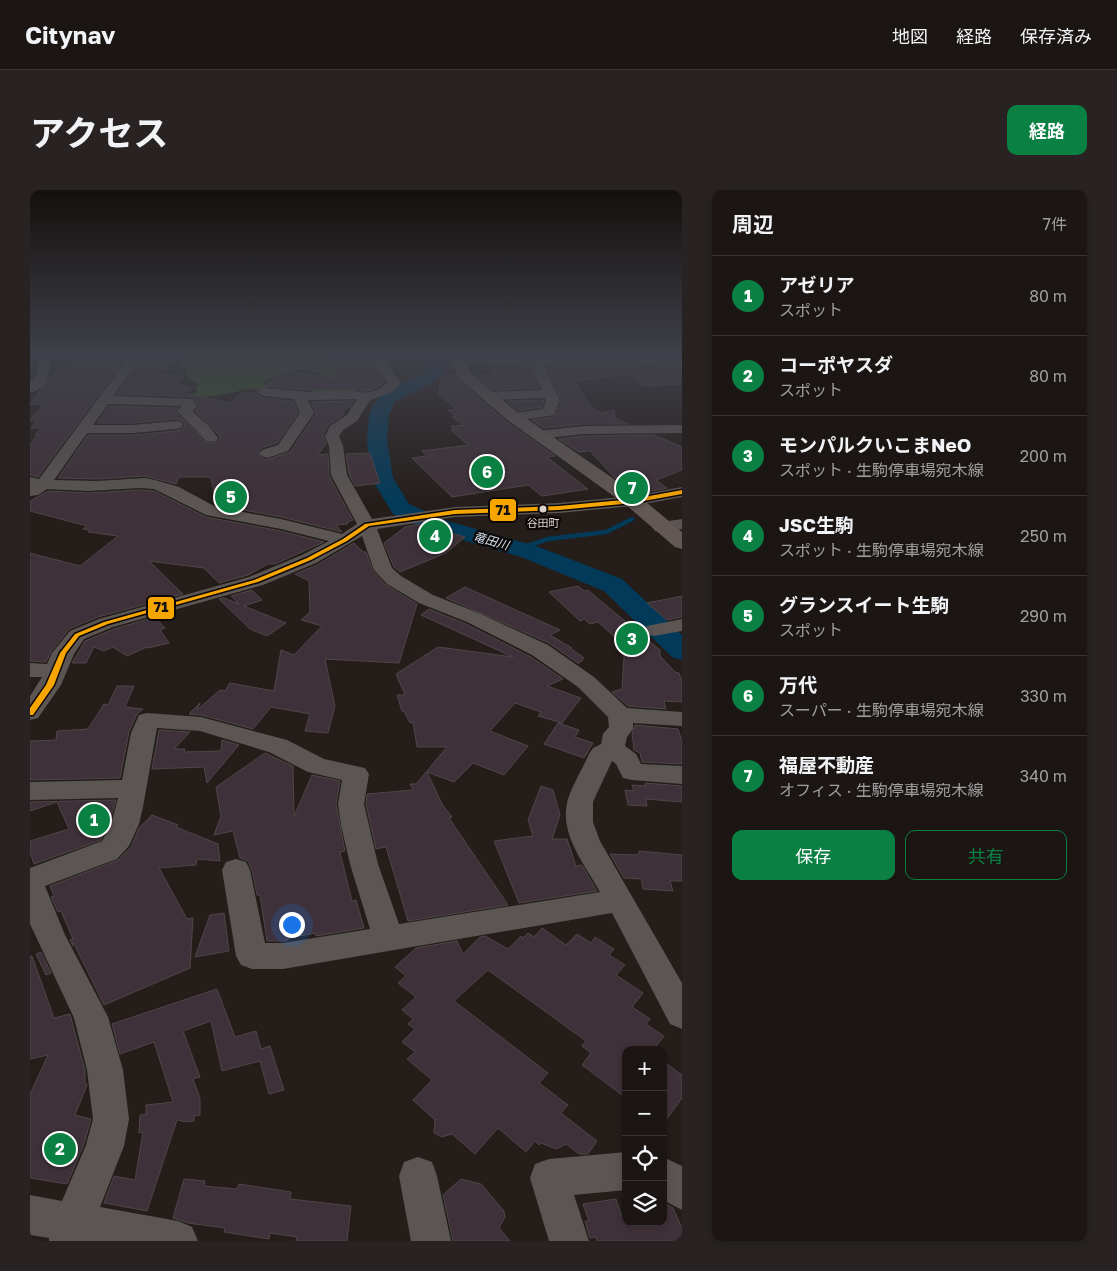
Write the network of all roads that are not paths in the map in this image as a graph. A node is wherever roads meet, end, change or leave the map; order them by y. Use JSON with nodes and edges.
{"nodes":[{"id":1,"x":100,"y":406,"type":"edge"},
{"id":2,"x":190,"y":406,"type":"edge"},
{"id":3,"x":304,"y":406,"type":"edge"},
{"id":4,"x":359,"y":406,"type":"edge"},
{"id":5,"x":500,"y":406,"type":"edge"},
{"id":6,"x":551,"y":406,"type":"edge"},
{"id":7,"x":514,"y":417,"type":"junction"},
{"id":8,"x":176,"y":425,"type":"dead end"},
{"id":9,"x":84,"y":429,"type":"junction"},
{"id":10,"x":682,"y":429,"type":"edge"},
{"id":11,"x":538,"y":435,"type":"junction"},
{"id":12,"x":211,"y":438,"type":"dead end"},
{"id":13,"x":267,"y":453,"type":"dead end"},
{"id":14,"x":34,"y":487,"type":"edge"},
{"id":15,"x":682,"y":492,"type":"edge"},
{"id":16,"x":632,"y":501,"type":"junction"},
{"id":17,"x":682,"y":524,"type":"edge"},
{"id":18,"x":367,"y":525,"type":"junction"},
{"id":19,"x":661,"y":527,"type":"junction"},
{"id":20,"x":345,"y":540,"type":"junction"},
{"id":21,"x":682,"y":543,"type":"edge"},
{"id":22,"x":30,"y":670,"type":"edge"},
{"id":23,"x":55,"y":671,"type":"junction"},
{"id":24,"x":30,"y":713,"type":"edge"},
{"id":25,"x":620,"y":715,"type":"junction"},
{"id":26,"x":682,"y":718,"type":"edge"},
{"id":27,"x":612,"y":748,"type":"junction"},
{"id":28,"x":682,"y":775,"type":"edge"},
{"id":29,"x":133,"y":789,"type":"junction"},
{"id":30,"x":30,"y":791,"type":"edge"},
{"id":31,"x":236,"y":870,"type":"dead end"},
{"id":32,"x":30,"y":880,"type":"edge"},
{"id":33,"x":30,"y":886,"type":"edge"},
{"id":34,"x":620,"y":900,"type":"junction"},
{"id":35,"x":389,"y":939,"type":"junction"},
{"id":36,"x":682,"y":1014,"type":"edge"},
{"id":37,"x":622,"y":1171,"type":"edge"},
{"id":38,"x":418,"y":1176,"type":"dead end"},
{"id":39,"x":667,"y":1179,"type":"edge"},
{"id":40,"x":682,"y":1190,"type":"edge"},
{"id":41,"x":30,"y":1215,"type":"edge"},
{"id":42,"x":71,"y":1231,"type":"edge"},
{"id":43,"x":178,"y":1241,"type":"edge"},
{"id":44,"x":431,"y":1241,"type":"edge"},
{"id":45,"x":569,"y":1241,"type":"edge"}],
"edges":[{"from":1,"to":9,"type":"street"},
{"from":2,"to":12,"type":"street"},
{"from":3,"to":13,"type":"street"},
{"from":4,"to":18,"type":"street"},
{"from":5,"to":7,"type":"main road"},
{"from":6,"to":7,"type":"street"},
{"from":7,"to":11,"type":"main road"},
{"from":8,"to":9,"type":"street"},
{"from":9,"to":14,"type":"street"},
{"from":10,"to":11,"type":"street"},
{"from":11,"to":16,"type":"main road"},
{"from":14,"to":20,"type":"street"},
{"from":15,"to":16,"type":"street"},
{"from":16,"to":18,"type":"street"},
{"from":16,"to":19,"type":"main road"},
{"from":17,"to":19,"type":"street"},
{"from":18,"to":20,"type":"street"},
{"from":18,"to":25,"type":"street"},
{"from":19,"to":21,"type":"main road"},
{"from":20,"to":23,"type":"street"},
{"from":22,"to":23,"type":"street"},
{"from":23,"to":24,"type":"street"},
{"from":25,"to":26,"type":"street"},
{"from":25,"to":27,"type":"street"},
{"from":27,"to":28,"type":"street"},
{"from":27,"to":34,"type":"street"},
{"from":29,"to":30,"type":"street"},
{"from":29,"to":32,"type":"street"},
{"from":29,"to":35,"type":"street"},
{"from":31,"to":35,"type":"street"},
{"from":33,"to":42,"type":"street"},
{"from":34,"to":35,"type":"street"},
{"from":34,"to":36,"type":"street"},
{"from":37,"to":45,"type":"street"},
{"from":38,"to":44,"type":"street"},
{"from":39,"to":40,"type":"street"},
{"from":41,"to":42,"type":"street"},
{"from":42,"to":43,"type":"street"}]}
